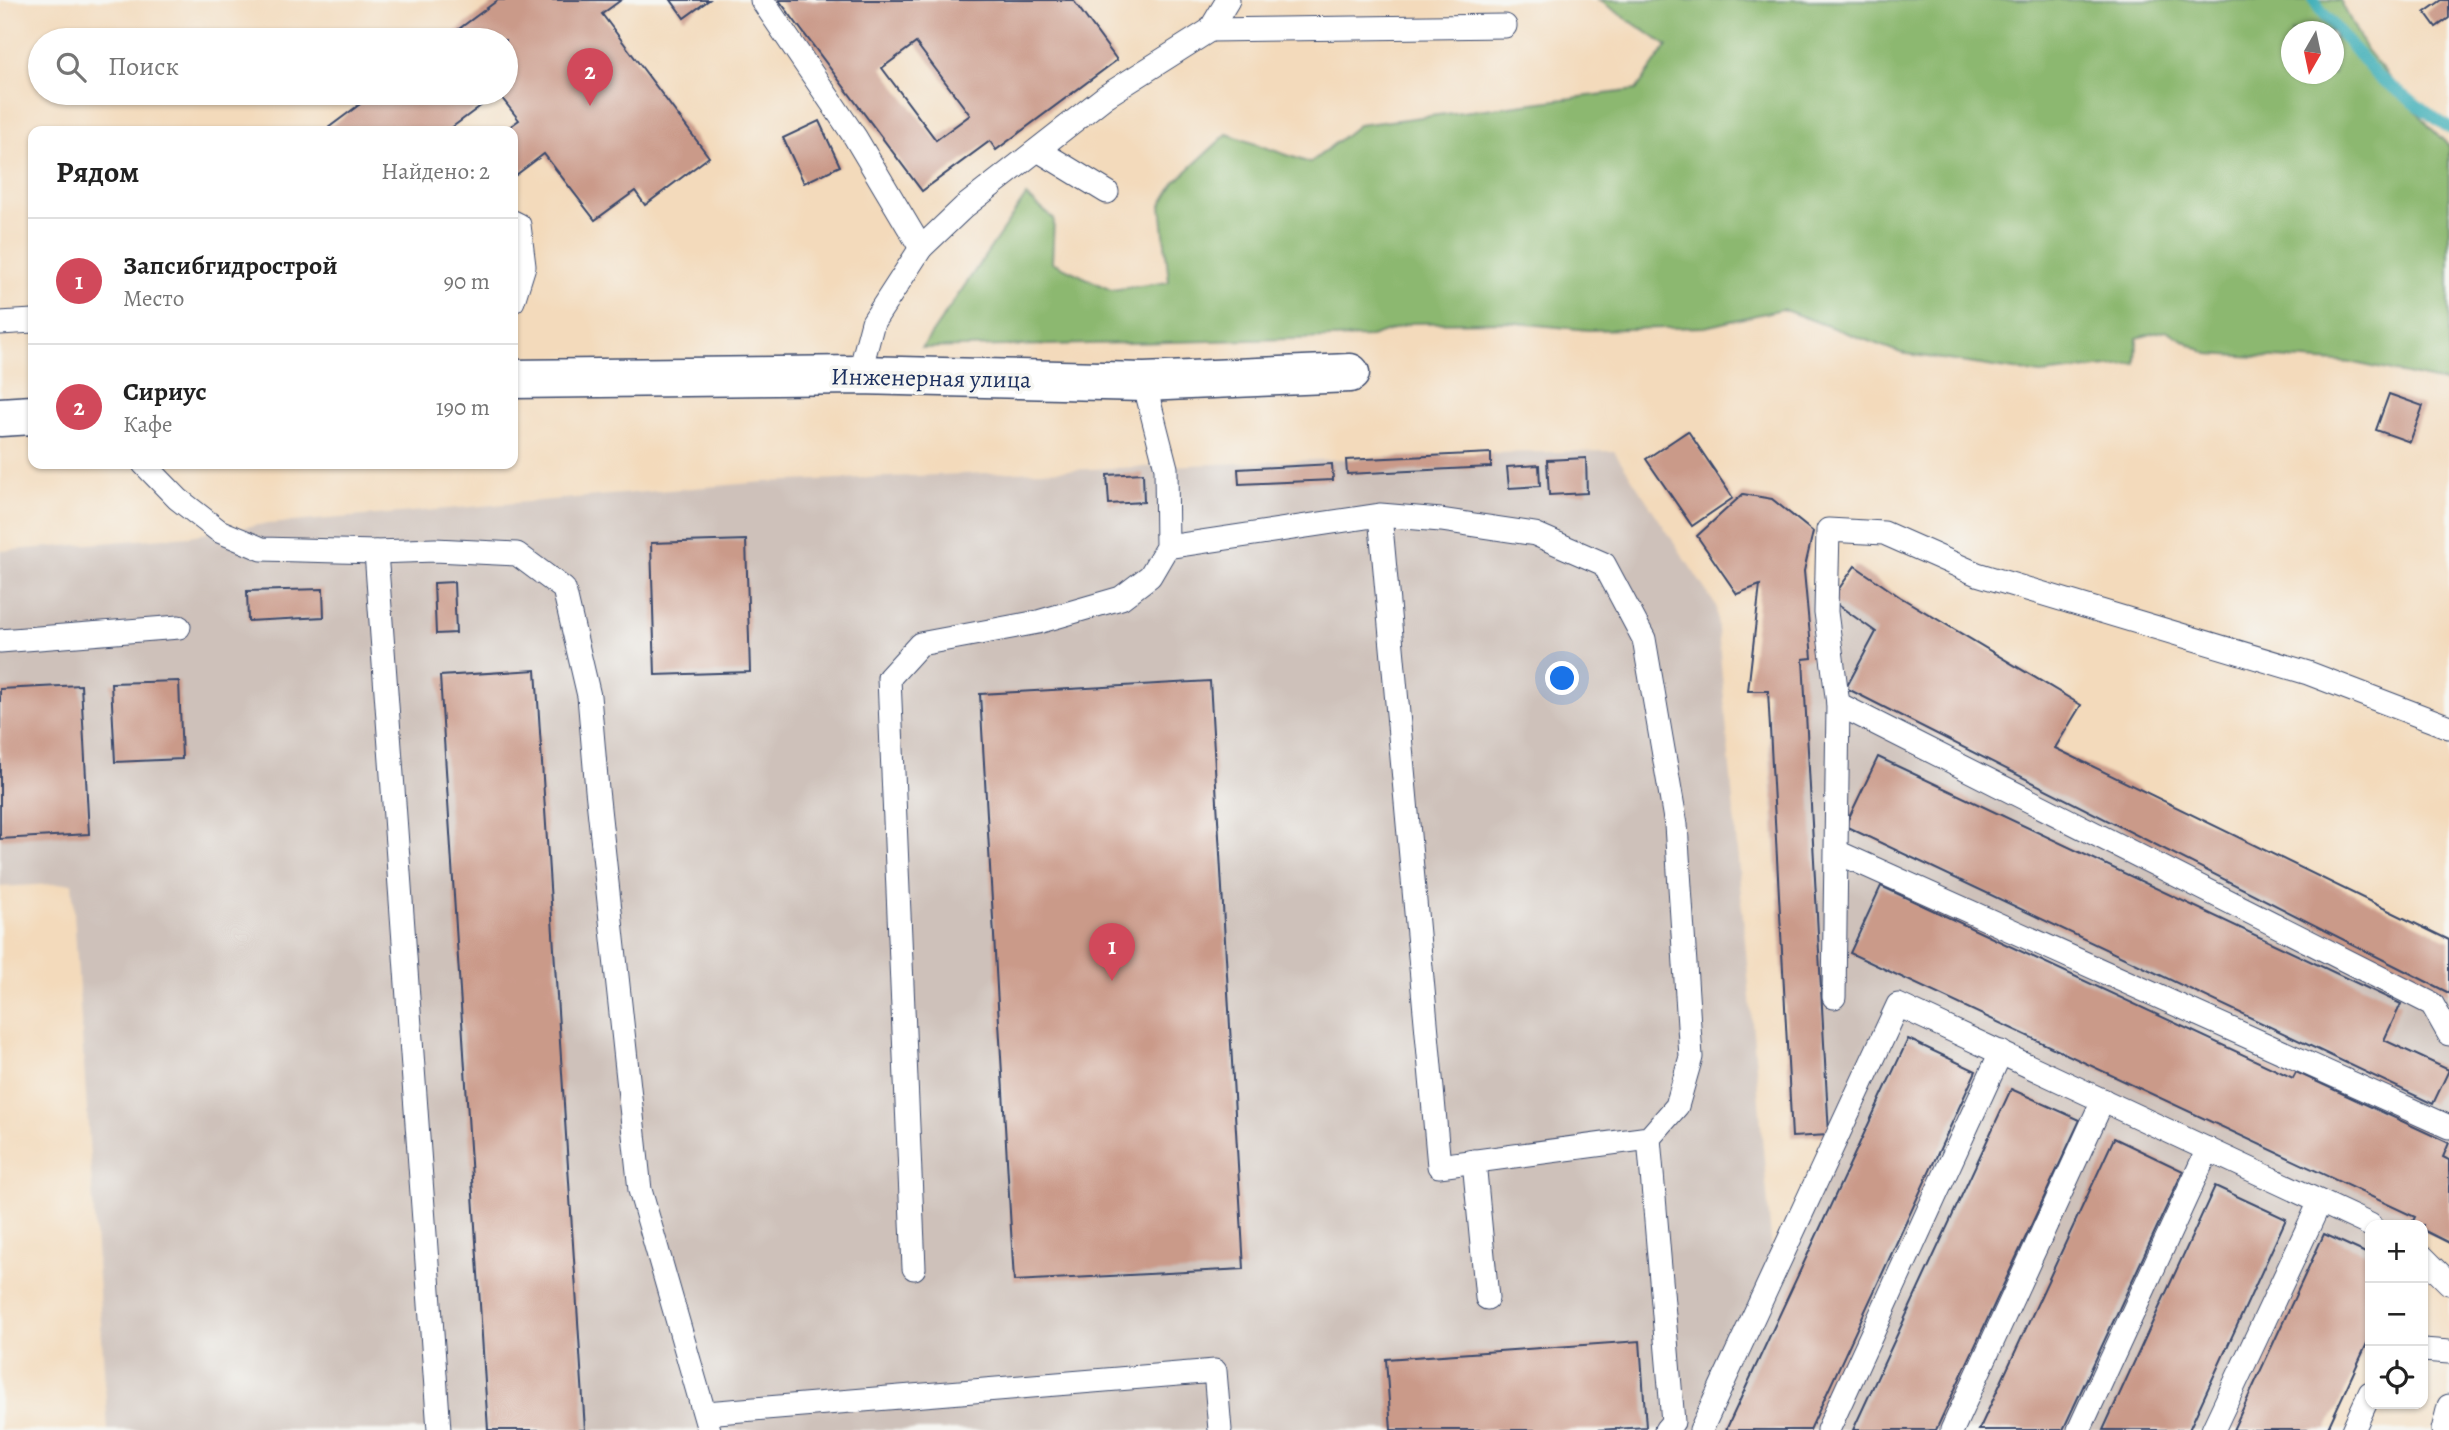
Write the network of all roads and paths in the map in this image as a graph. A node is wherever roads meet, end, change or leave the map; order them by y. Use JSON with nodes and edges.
{"nodes":[{"id":1,"x":762,"y":0,"type":"edge"},
{"id":2,"x":1228,"y":0,"type":"edge"},
{"id":3,"x":1505,"y":26,"type":"dead end"},
{"id":4,"x":1210,"y":30,"type":"junction"},
{"id":5,"x":1038,"y":150,"type":"junction"},
{"id":6,"x":1107,"y":192,"type":"dead end"},
{"id":7,"x":518,"y":224,"type":"edge"},
{"id":8,"x":921,"y":248,"type":"junction"},
{"id":9,"x":518,"y":285,"type":"edge"},
{"id":10,"x":28,"y":321,"type":"edge"},
{"id":11,"x":0,"y":323,"type":"edge"},
{"id":12,"x":1350,"y":373,"type":"dead end"},
{"id":13,"x":859,"y":375,"type":"junction"},
{"id":14,"x":518,"y":379,"type":"edge"},
{"id":15,"x":1144,"y":382,"type":"junction"},
{"id":16,"x":28,"y":415,"type":"edge"},
{"id":17,"x":0,"y":417,"type":"edge"},
{"id":18,"x":149,"y":469,"type":"edge"},
{"id":19,"x":1380,"y":515,"type":"junction"},
{"id":20,"x":1167,"y":547,"type":"junction"},
{"id":21,"x":376,"y":552,"type":"junction"},
{"id":22,"x":179,"y":627,"type":"dead end"},
{"id":23,"x":0,"y":641,"type":"edge"},
{"id":24,"x":1838,"y":704,"type":"junction"},
{"id":25,"x":2449,"y":727,"type":"edge"},
{"id":26,"x":1837,"y":852,"type":"junction"},
{"id":27,"x":1835,"y":997,"type":"dead end"},
{"id":28,"x":2449,"y":1034,"type":"edge"},
{"id":29,"x":2001,"y":1052,"type":"junction"},
{"id":30,"x":2104,"y":1100,"type":"junction"},
{"id":31,"x":2449,"y":1127,"type":"edge"},
{"id":32,"x":1649,"y":1138,"type":"junction"},
{"id":33,"x":2208,"y":1149,"type":"junction"},
{"id":34,"x":1474,"y":1161,"type":"junction"},
{"id":35,"x":2320,"y":1202,"type":"junction"},
{"id":36,"x":2365,"y":1223,"type":"edge"},
{"id":37,"x":2428,"y":1263,"type":"edge"},
{"id":38,"x":914,"y":1268,"type":"dead end"},
{"id":39,"x":2449,"y":1283,"type":"edge"},
{"id":40,"x":1487,"y":1298,"type":"dead end"},
{"id":41,"x":2428,"y":1350,"type":"edge"},
{"id":42,"x":2449,"y":1352,"type":"edge"},
{"id":43,"x":2365,"y":1404,"type":"edge"},
{"id":44,"x":2449,"y":1406,"type":"edge"},
{"id":45,"x":707,"y":1421,"type":"edge"},
{"id":46,"x":439,"y":1430,"type":"edge"},
{"id":47,"x":1220,"y":1430,"type":"edge"},
{"id":48,"x":1667,"y":1430,"type":"edge"},
{"id":49,"x":1701,"y":1430,"type":"edge"},
{"id":50,"x":1828,"y":1430,"type":"edge"},
{"id":51,"x":1952,"y":1430,"type":"edge"},
{"id":52,"x":2079,"y":1430,"type":"edge"},
{"id":53,"x":2213,"y":1430,"type":"edge"},
{"id":54,"x":2353,"y":1430,"type":"edge"},
{"id":55,"x":2443,"y":1430,"type":"edge"}],
"edges":[{"from":1,"to":8,"type":"lane"},
{"from":2,"to":4,"type":"lane"},
{"from":3,"to":4,"type":"lane"},
{"from":4,"to":5,"type":"lane"},
{"from":5,"to":6,"type":"lane"},
{"from":5,"to":8,"type":"lane"},
{"from":7,"to":9,"type":"lane"},
{"from":8,"to":13,"type":"lane"},
{"from":10,"to":11,"type":"lane"},
{"from":12,"to":15,"type":"street","name":"Инженерная улица"},
{"from":13,"to":14,"type":"street","name":"Инженерная улица"},
{"from":13,"to":15,"type":"street","name":"Инженерная улица"},
{"from":15,"to":20,"type":"lane"},
{"from":16,"to":17,"type":"street"},
{"from":18,"to":21,"type":"lane"},
{"from":19,"to":20,"type":"lane"},
{"from":19,"to":32,"type":"lane"},
{"from":19,"to":34,"type":"lane"},
{"from":20,"to":38,"type":"lane"},
{"from":21,"to":45,"type":"lane"},
{"from":21,"to":46,"type":"lane"},
{"from":22,"to":23,"type":"lane"},
{"from":24,"to":25,"type":"lane"},
{"from":24,"to":26,"type":"lane"},
{"from":24,"to":28,"type":"lane"},
{"from":26,"to":27,"type":"lane"},
{"from":26,"to":31,"type":"lane"},
{"from":29,"to":30,"type":"lane"},
{"from":29,"to":49,"type":"lane"},
{"from":29,"to":50,"type":"lane"},
{"from":30,"to":33,"type":"lane"},
{"from":30,"to":51,"type":"lane"},
{"from":32,"to":34,"type":"lane"},
{"from":32,"to":48,"type":"lane"},
{"from":33,"to":35,"type":"lane"},
{"from":33,"to":52,"type":"lane"},
{"from":34,"to":40,"type":"lane"},
{"from":35,"to":36,"type":"lane"},
{"from":35,"to":53,"type":"lane"},
{"from":37,"to":39,"type":"lane"},
{"from":41,"to":42,"type":"lane"},
{"from":43,"to":54,"type":"lane"},
{"from":44,"to":55,"type":"lane"},
{"from":45,"to":47,"type":"lane"}]}
